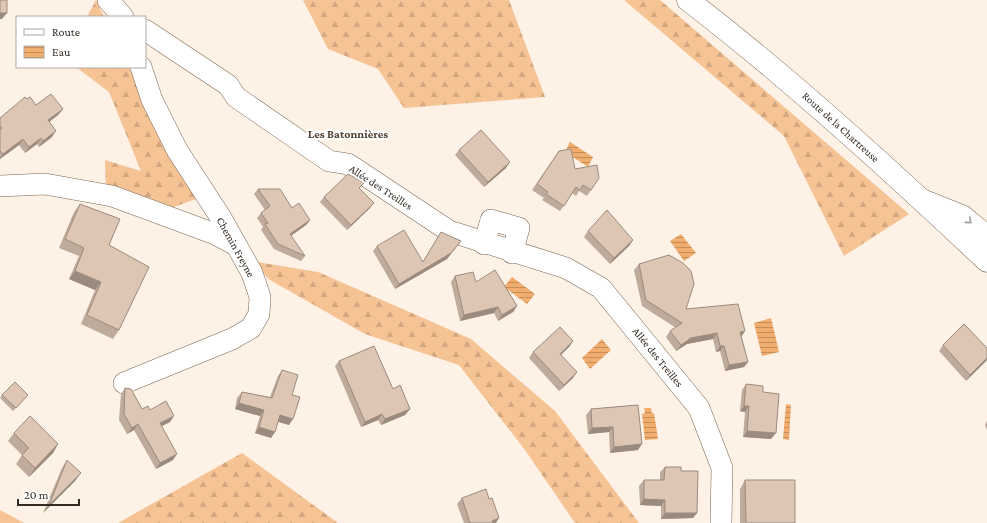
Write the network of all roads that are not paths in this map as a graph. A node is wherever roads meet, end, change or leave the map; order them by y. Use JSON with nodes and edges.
{"nodes":[{"id":1,"x":108,"y":0,"type":"edge"},
{"id":2,"x":688,"y":0,"type":"edge"},
{"id":3,"x":123,"y":16,"type":"edge"},
{"id":4,"x":146,"y":31,"type":"edge"},
{"id":5,"x":141,"y":68,"type":"edge"},
{"id":6,"x":0,"y":186,"type":"edge"},
{"id":7,"x":923,"y":200,"type":"junction"},
{"id":8,"x":987,"y":236,"type":"edge"},
{"id":9,"x":234,"y":244,"type":"junction"},
{"id":10,"x":987,"y":261,"type":"edge"},
{"id":11,"x":124,"y":383,"type":"dead end"},
{"id":12,"x":721,"y":523,"type":"edge"}],
"edges":[{"from":1,"to":3,"type":"street"},
{"from":2,"to":7,"type":"main road","name":"Route de la Chartreuse"},
{"from":4,"to":12,"type":"street","name":"Allée des Treilles"},
{"from":5,"to":9,"type":"street","name":"Chemin Freyne"},
{"from":6,"to":9,"type":"street"},
{"from":7,"to":8,"type":"street","one_way":true},
{"from":7,"to":10,"type":"main road","name":"Route de la Chartreuse"},
{"from":9,"to":11,"type":"street","name":"Chemin Freyne"}]}
